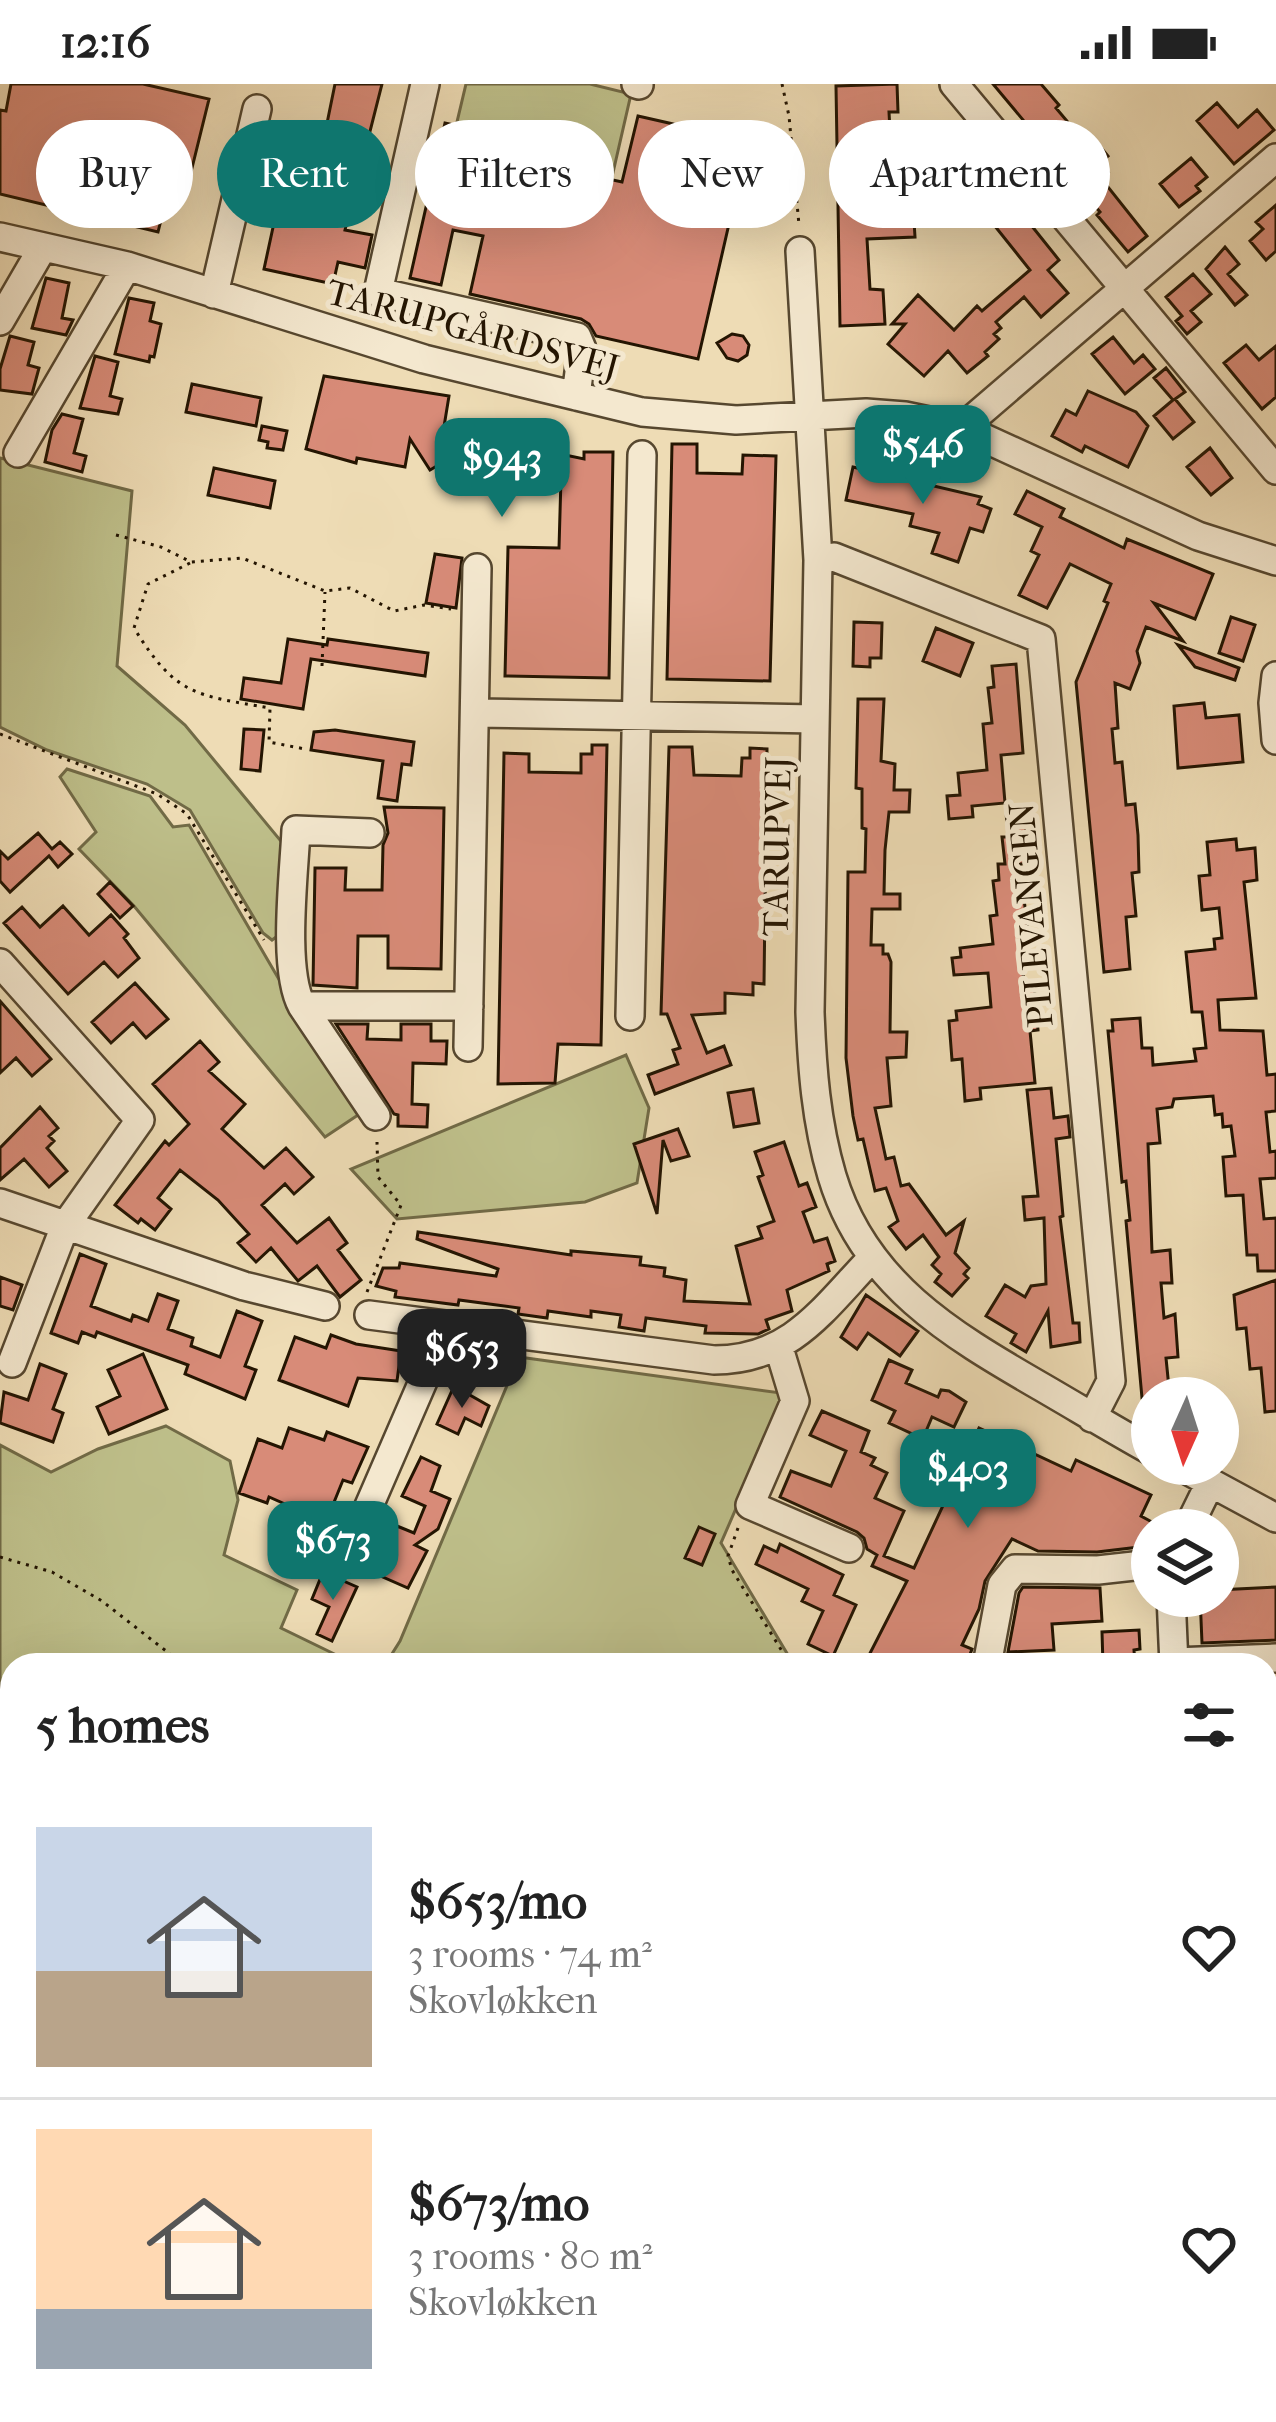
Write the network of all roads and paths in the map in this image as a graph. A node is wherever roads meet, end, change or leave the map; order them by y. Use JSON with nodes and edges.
{"nodes":[{"id":1,"x":425,"y":84,"type":"edge"},
{"id":2,"x":782,"y":84,"type":"edge"},
{"id":3,"x":954,"y":84,"type":"edge"},
{"id":4,"x":257,"y":109,"type":"dead end"},
{"id":5,"x":1276,"y":158,"type":"edge"},
{"id":6,"x":0,"y":237,"type":"edge"},
{"id":7,"x":43,"y":247,"type":"junction"},
{"id":8,"x":800,"y":251,"type":"joint"},
{"id":9,"x":127,"y":266,"type":"junction"},
{"id":10,"x":1124,"y":287,"type":"junction"},
{"id":11,"x":214,"y":294,"type":"junction"},
{"id":12,"x":0,"y":321,"type":"edge"},
{"id":13,"x":576,"y":396,"type":"junction"},
{"id":14,"x":809,"y":416,"type":"junction"},
{"id":15,"x":962,"y":428,"type":"junction"},
{"id":16,"x":18,"y":453,"type":"dead end"},
{"id":17,"x":642,"y":455,"type":"dead end"},
{"id":18,"x":1276,"y":470,"type":"edge"},
{"id":19,"x":116,"y":535,"type":"dead end"},
{"id":20,"x":818,"y":560,"type":"junction"},
{"id":21,"x":1276,"y":561,"type":"edge"},
{"id":22,"x":191,"y":562,"type":"junction"},
{"id":23,"x":477,"y":568,"type":"dead end"},
{"id":24,"x":326,"y":591,"type":"junction"},
{"id":25,"x":476,"y":613,"type":"junction"},
{"id":26,"x":322,"y":666,"type":"dead end"},
{"id":27,"x":1276,"y":676,"type":"edge"},
{"id":28,"x":475,"y":713,"type":"junction"},
{"id":29,"x":635,"y":716,"type":"junction"},
{"id":30,"x":815,"y":719,"type":"junction"},
{"id":31,"x":0,"y":734,"type":"edge"},
{"id":32,"x":1276,"y":740,"type":"edge"},
{"id":33,"x":305,"y":749,"type":"dead end"},
{"id":34,"x":370,"y":833,"type":"dead end"},
{"id":35,"x":0,"y":963,"type":"edge"},
{"id":36,"x":292,"y":966,"type":"junction"},
{"id":37,"x":302,"y":1006,"type":"junction"},
{"id":38,"x":469,"y":1006,"type":"junction"},
{"id":39,"x":630,"y":1016,"type":"dead end"},
{"id":40,"x":468,"y":1047,"type":"dead end"},
{"id":41,"x":376,"y":1116,"type":"joint"},
{"id":42,"x":0,"y":1203,"type":"edge"},
{"id":43,"x":64,"y":1226,"type":"junction"},
{"id":44,"x":872,"y":1258,"type":"junction"},
{"id":45,"x":325,"y":1306,"type":"dead end"},
{"id":46,"x":365,"y":1311,"type":"joint"},
{"id":47,"x":447,"y":1326,"type":"junction"},
{"id":48,"x":779,"y":1348,"type":"junction"},
{"id":49,"x":26,"y":1349,"type":"dead end"},
{"id":50,"x":1093,"y":1418,"type":"junction"},
{"id":51,"x":1131,"y":1439,"type":"edge"},
{"id":52,"x":1214,"y":1485,"type":"edge"},
{"id":53,"x":750,"y":1505,"type":"junction"},
{"id":54,"x":1276,"y":1518,"type":"edge"},
{"id":55,"x":362,"y":1522,"type":"dead end"},
{"id":56,"x":849,"y":1548,"type":"dead end"},
{"id":57,"x":0,"y":1558,"type":"edge"},
{"id":58,"x":1131,"y":1566,"type":"edge"},
{"id":59,"x":1173,"y":1617,"type":"edge"},
{"id":60,"x":169,"y":1653,"type":"edge"},
{"id":61,"x":783,"y":1653,"type":"edge"},
{"id":62,"x":989,"y":1653,"type":"edge"},
{"id":63,"x":1174,"y":1653,"type":"edge"}],
"edges":[{"from":1,"to":13,"type":"street"},
{"from":2,"to":8,"type":"path"},
{"from":3,"to":10,"type":"street"},
{"from":4,"to":11,"type":"street"},
{"from":5,"to":10,"type":"street"},
{"from":6,"to":7,"type":"street","name":"TARUPGÅRDSVEJ"},
{"from":7,"to":9,"type":"street","name":"TARUPGÅRDSVEJ"},
{"from":7,"to":12,"type":"street"},
{"from":8,"to":14,"type":"street","name":"TARUPVEJ"},
{"from":9,"to":11,"type":"street","name":"TARUPGÅRDSVEJ"},
{"from":9,"to":16,"type":"street"},
{"from":10,"to":15,"type":"street"},
{"from":10,"to":18,"type":"street"},
{"from":11,"to":13,"type":"street","name":"TARUPGÅRDSVEJ"},
{"from":13,"to":14,"type":"street","name":"TARUPGÅRDSVEJ"},
{"from":14,"to":15,"type":"street","name":"TARUPGÅRDSVEJ"},
{"from":14,"to":20,"type":"street","name":"TARUPVEJ"},
{"from":15,"to":21,"type":"street","name":"TARUPGÅRDSVEJ"},
{"from":17,"to":29,"type":"street"},
{"from":19,"to":22,"type":"path"},
{"from":20,"to":30,"type":"street","name":"TARUPVEJ"},
{"from":20,"to":50,"type":"street","name":"PILEVANGEN"},
{"from":22,"to":24,"type":"path"},
{"from":22,"to":33,"type":"path"},
{"from":23,"to":25,"type":"street"},
{"from":24,"to":25,"type":"path"},
{"from":24,"to":26,"type":"path"},
{"from":25,"to":28,"type":"street"},
{"from":27,"to":32,"type":"street"},
{"from":28,"to":29,"type":"street"},
{"from":28,"to":38,"type":"street"},
{"from":29,"to":30,"type":"street"},
{"from":29,"to":39,"type":"street"},
{"from":30,"to":44,"type":"street","name":"TARUPVEJ"},
{"from":31,"to":36,"type":"path"},
{"from":34,"to":36,"type":"street"},
{"from":35,"to":43,"type":"street"},
{"from":36,"to":37,"type":"street"},
{"from":37,"to":38,"type":"street"},
{"from":37,"to":41,"type":"street"},
{"from":38,"to":40,"type":"street"},
{"from":41,"to":46,"type":"path"},
{"from":42,"to":43,"type":"street"},
{"from":43,"to":45,"type":"street"},
{"from":43,"to":49,"type":"street"},
{"from":44,"to":48,"type":"street"},
{"from":44,"to":50,"type":"street","name":"TARUPVEJ"},
{"from":46,"to":47,"type":"street"},
{"from":47,"to":48,"type":"street"},
{"from":47,"to":55,"type":"street"},
{"from":48,"to":53,"type":"street"},
{"from":50,"to":51,"type":"street","name":"TARUPVEJ"},
{"from":52,"to":54,"type":"street"},
{"from":53,"to":56,"type":"street"},
{"from":53,"to":61,"type":"path"},
{"from":57,"to":60,"type":"path"},
{"from":58,"to":62,"type":"street"},
{"from":59,"to":63,"type":"street"}]}
